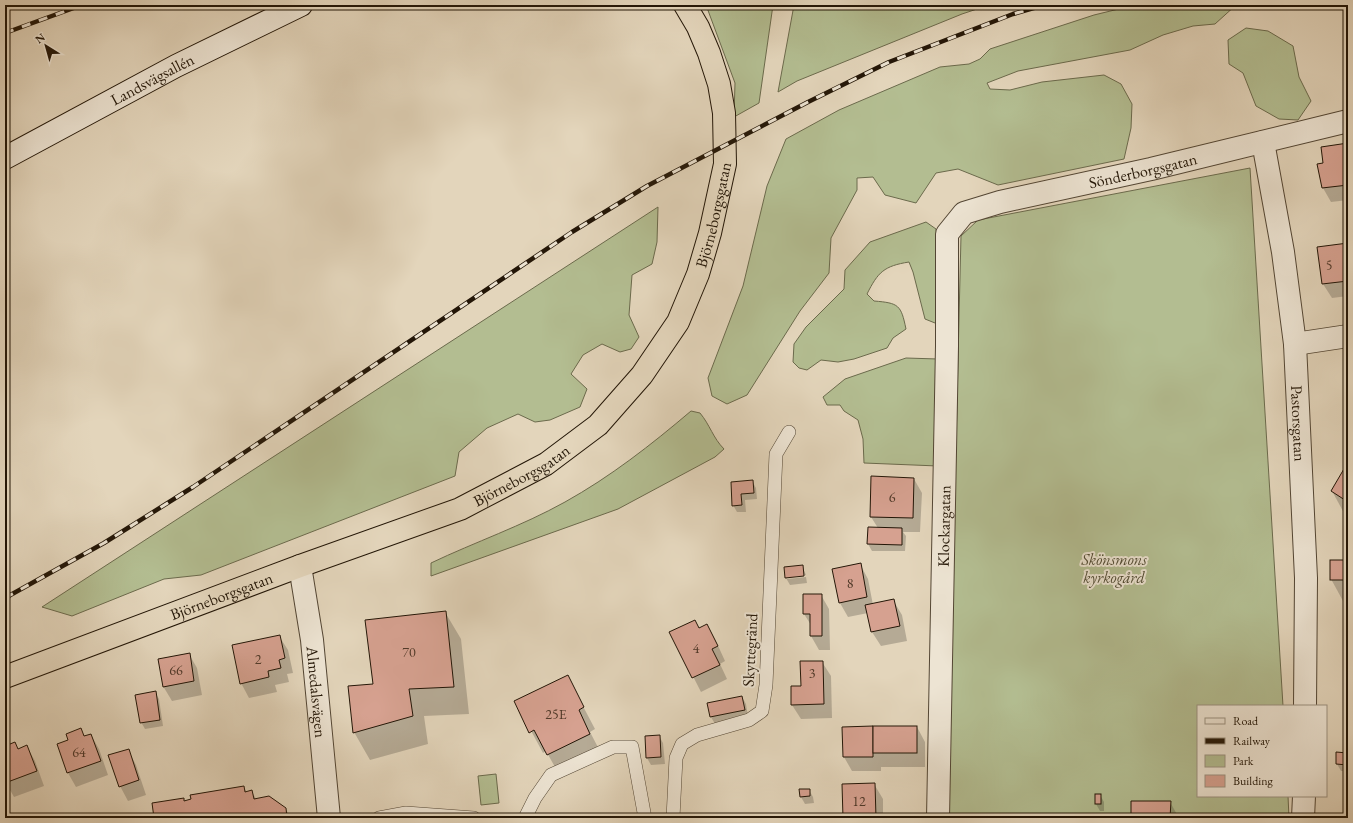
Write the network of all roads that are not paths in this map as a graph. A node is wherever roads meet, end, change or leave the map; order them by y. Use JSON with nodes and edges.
{"nodes":[{"id":1,"x":301,"y":5,"type":"edge"},
{"id":2,"x":685,"y":5,"type":"edge"},
{"id":3,"x":1348,"y":121,"type":"edge"},
{"id":4,"x":1264,"y":142,"type":"junction"},
{"id":5,"x":5,"y":158,"type":"edge"},
{"id":6,"x":947,"y":234,"type":"joint"},
{"id":7,"x":1348,"y":336,"type":"edge"},
{"id":8,"x":1295,"y":344,"type":"junction"},
{"id":9,"x":789,"y":432,"type":"dead end"},
{"id":10,"x":300,"y":566,"type":"junction"},
{"id":11,"x":5,"y":677,"type":"edge"},
{"id":12,"x":1305,"y":705,"type":"edge"},
{"id":13,"x":1304,"y":797,"type":"edge"},
{"id":14,"x":329,"y":818,"type":"edge"},
{"id":15,"x":379,"y":818,"type":"edge"},
{"id":16,"x":474,"y":818,"type":"edge"},
{"id":17,"x":525,"y":818,"type":"edge"},
{"id":18,"x":645,"y":818,"type":"edge"},
{"id":19,"x":673,"y":818,"type":"edge"},
{"id":20,"x":938,"y":818,"type":"edge"},
{"id":21,"x":1304,"y":818,"type":"edge"}],
"edges":[{"from":1,"to":5,"type":"street","name":"Landsvägsallén"},
{"from":2,"to":10,"type":"highway","name":"Björneborgsgatan"},
{"from":3,"to":4,"type":"street","name":"Sönderborgsgatan"},
{"from":4,"to":6,"type":"street","name":"Sönderborgsgatan"},
{"from":4,"to":8,"type":"street","name":"Pastorsgatan"},
{"from":6,"to":20,"type":"street","name":"Klockargatan"},
{"from":7,"to":8,"type":"street"},
{"from":8,"to":12,"type":"street","name":"Pastorsgatan"},
{"from":9,"to":19,"type":"lane","name":"Skyttegränd"},
{"from":10,"to":11,"type":"highway","name":"Björneborgsgatan"},
{"from":10,"to":14,"type":"street","name":"Almedalsvägen"},
{"from":13,"to":21,"type":"street"},
{"from":15,"to":16,"type":"lane"},
{"from":17,"to":18,"type":"lane"}]}
